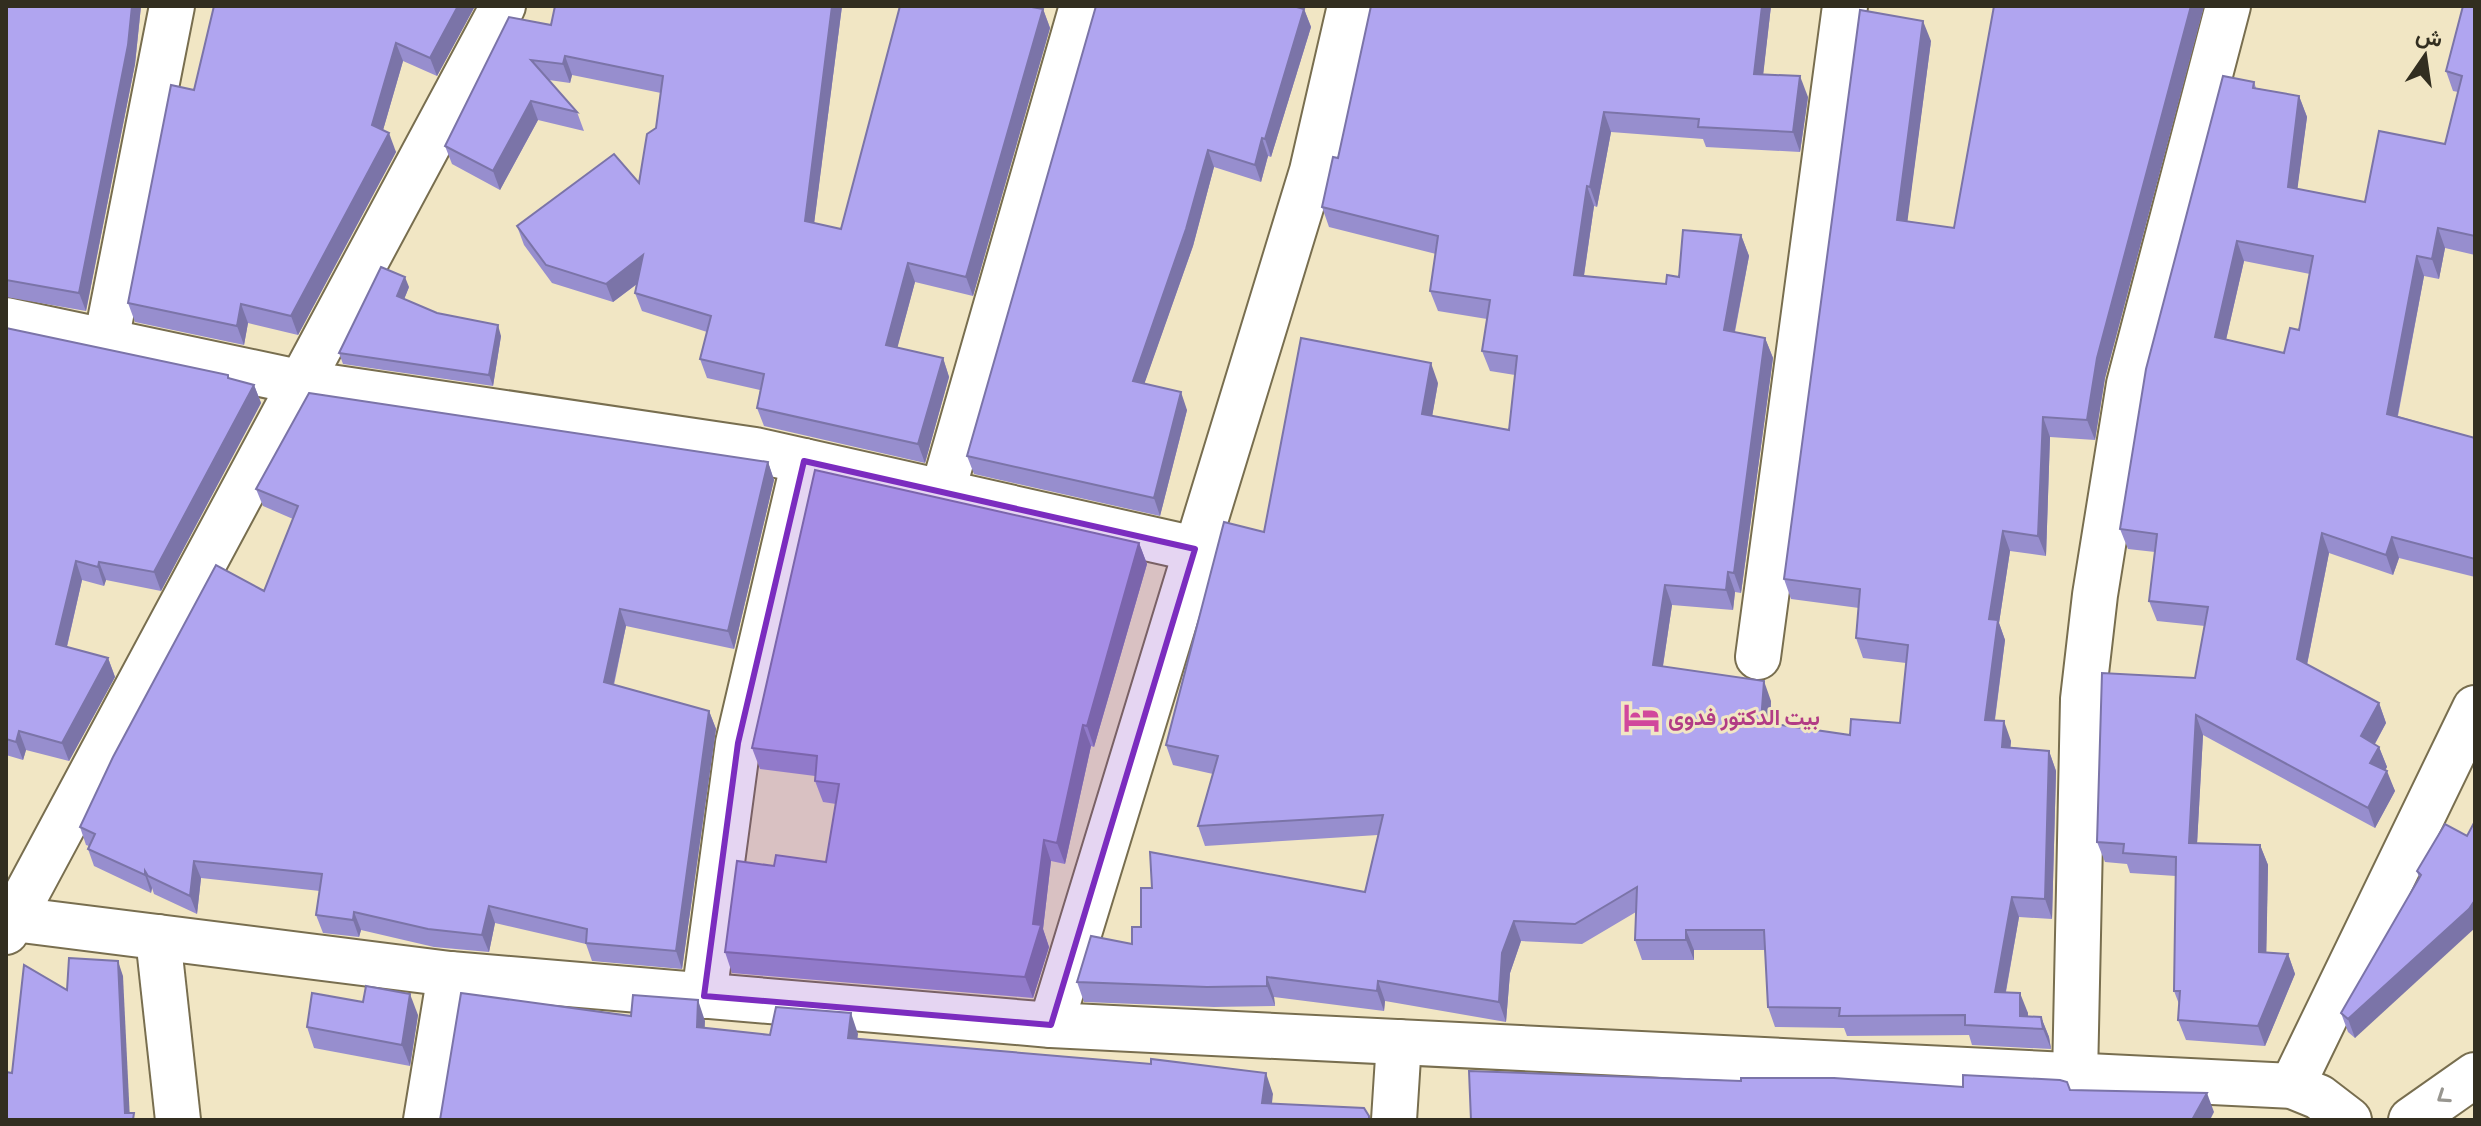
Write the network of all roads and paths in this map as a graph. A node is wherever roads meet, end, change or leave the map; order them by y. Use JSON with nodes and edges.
{"nodes":[{"id":1,"x":172,"y":6,"type":"edge"},
{"id":2,"x":503,"y":6,"type":"edge"},
{"id":3,"x":1082,"y":6,"type":"edge"},
{"id":4,"x":1350,"y":6,"type":"edge"},
{"id":5,"x":1845,"y":6,"type":"edge"},
{"id":6,"x":2228,"y":6,"type":"edge"},
{"id":7,"x":6,"y":320,"type":"edge"},
{"id":8,"x":106,"y":341,"type":"junction"},
{"id":9,"x":303,"y":383,"type":"junction"},
{"id":10,"x":804,"y":461,"type":"junction"},
{"id":11,"x":943,"y":490,"type":"junction"},
{"id":12,"x":1195,"y":549,"type":"junction"},
{"id":13,"x":1758,"y":657,"type":"dead end"},
{"id":14,"x":2475,"y":708,"type":"edge"},
{"id":15,"x":9,"y":923,"type":"edge"},
{"id":16,"x":158,"y":937,"type":"junction"},
{"id":17,"x":450,"y":974,"type":"junction"},
{"id":18,"x":704,"y":996,"type":"junction"},
{"id":19,"x":1051,"y":1025,"type":"junction"},
{"id":20,"x":1399,"y":1042,"type":"junction"},
{"id":21,"x":2475,"y":1075,"type":"edge"},
{"id":22,"x":2075,"y":1077,"type":"junction"},
{"id":23,"x":2292,"y":1086,"type":"junction"},
{"id":24,"x":178,"y":1120,"type":"edge"},
{"id":25,"x":426,"y":1120,"type":"edge"},
{"id":26,"x":1394,"y":1120,"type":"edge"},
{"id":27,"x":2349,"y":1120,"type":"edge"},
{"id":28,"x":2411,"y":1120,"type":"edge"}],
"edges":[{"from":1,"to":8,"type":"street"},
{"from":2,"to":9,"type":"street"},
{"from":3,"to":11,"type":"street"},
{"from":4,"to":12,"type":"street"},
{"from":5,"to":13,"type":"street"},
{"from":6,"to":22,"type":"street"},
{"from":7,"to":8,"type":"street"},
{"from":8,"to":9,"type":"street"},
{"from":9,"to":10,"type":"street"},
{"from":9,"to":15,"type":"street"},
{"from":10,"to":11,"type":"street"},
{"from":10,"to":18,"type":"street"},
{"from":11,"to":12,"type":"street"},
{"from":12,"to":19,"type":"street"},
{"from":14,"to":23,"type":"street"},
{"from":15,"to":16,"type":"street"},
{"from":16,"to":17,"type":"street"},
{"from":16,"to":24,"type":"street"},
{"from":17,"to":18,"type":"street"},
{"from":17,"to":25,"type":"street"},
{"from":18,"to":19,"type":"street"},
{"from":19,"to":20,"type":"street"},
{"from":20,"to":22,"type":"street"},
{"from":20,"to":26,"type":"street"},
{"from":21,"to":28,"type":"street","one_way":true},
{"from":22,"to":23,"type":"street"},
{"from":23,"to":27,"type":"street"}]}
